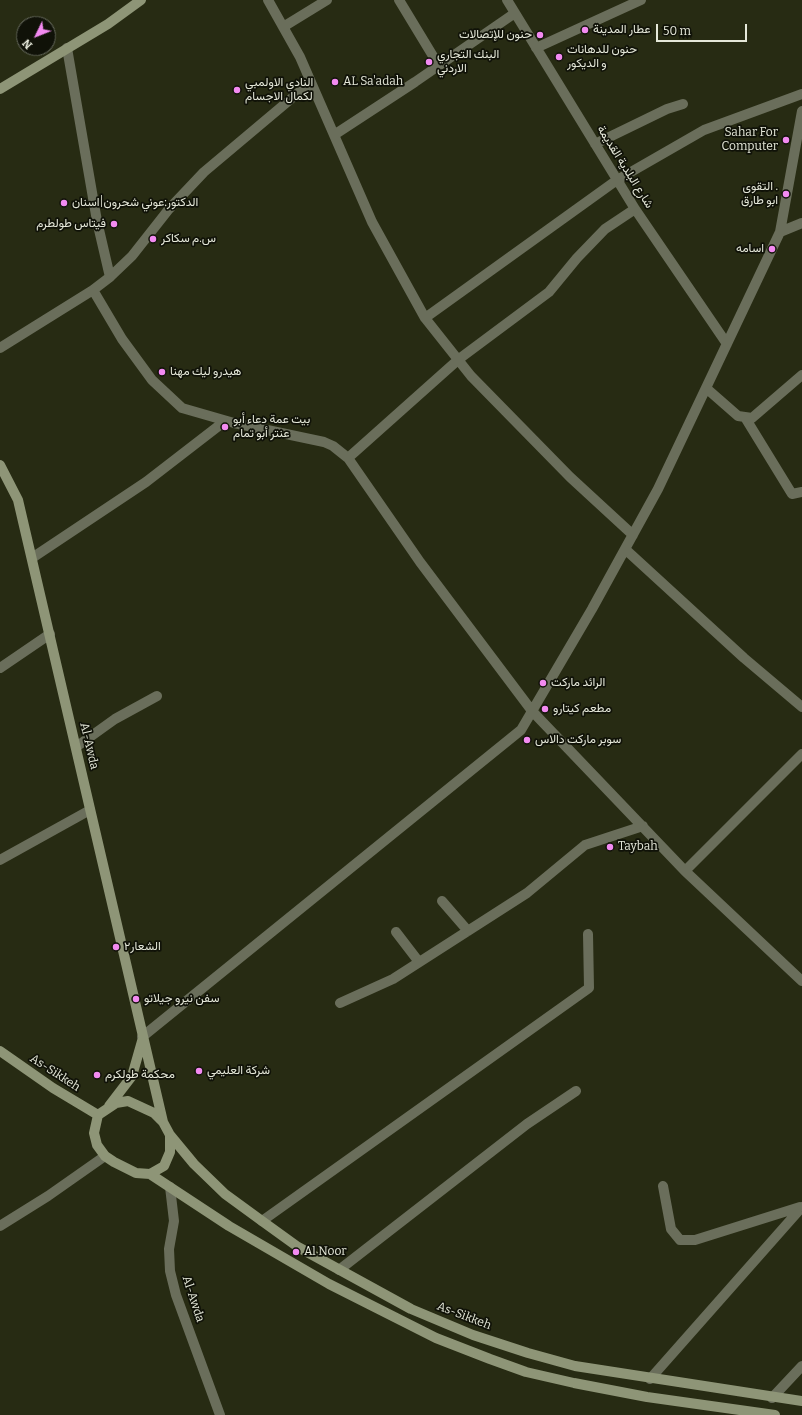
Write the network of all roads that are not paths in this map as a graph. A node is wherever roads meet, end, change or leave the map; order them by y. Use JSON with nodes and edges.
{"nodes":[{"id":1,"x":141,"y":0,"type":"edge"},
{"id":2,"x":268,"y":0,"type":"edge"},
{"id":3,"x":326,"y":0,"type":"edge"},
{"id":4,"x":399,"y":0,"type":"edge"},
{"id":5,"x":508,"y":0,"type":"edge"},
{"id":6,"x":641,"y":0,"type":"edge"},
{"id":7,"x":515,"y":13,"type":"junction"},
{"id":8,"x":283,"y":27,"type":"junction"},
{"id":9,"x":67,"y":48,"type":"junction"},
{"id":10,"x":536,"y":48,"type":"junction"},
{"id":11,"x":439,"y":66,"type":"junction"},
{"id":12,"x":311,"y":82,"type":"junction"},
{"id":13,"x":0,"y":89,"type":"edge"},
{"id":14,"x":802,"y":94,"type":"edge"},
{"id":15,"x":683,"y":104,"type":"dead end"},
{"id":16,"x":802,"y":111,"type":"edge"},
{"id":17,"x":334,"y":135,"type":"junction"},
{"id":18,"x":799,"y":143,"type":"edge"},
{"id":19,"x":595,"y":144,"type":"junction"},
{"id":20,"x":617,"y":180,"type":"junction"},
{"id":21,"x":635,"y":209,"type":"junction"},
{"id":22,"x":802,"y":223,"type":"edge"},
{"id":23,"x":780,"y":232,"type":"junction"},
{"id":24,"x":110,"y":277,"type":"junction"},
{"id":25,"x":92,"y":290,"type":"junction"},
{"id":26,"x":425,"y":318,"type":"junction"},
{"id":27,"x":727,"y":344,"type":"junction"},
{"id":28,"x":0,"y":348,"type":"edge"},
{"id":29,"x":459,"y":359,"type":"junction"},
{"id":30,"x":802,"y":375,"type":"edge"},
{"id":31,"x":706,"y":388,"type":"junction"},
{"id":32,"x":746,"y":418,"type":"junction"},
{"id":33,"x":224,"y":420,"type":"junction"},
{"id":34,"x":348,"y":458,"type":"junction"},
{"id":35,"x":0,"y":465,"type":"edge"},
{"id":36,"x":802,"y":492,"type":"edge"},
{"id":37,"x":633,"y":535,"type":"junction"},
{"id":38,"x":625,"y":549,"type":"junction"},
{"id":39,"x":32,"y":558,"type":"junction"},
{"id":40,"x":50,"y":634,"type":"junction"},
{"id":41,"x":0,"y":668,"type":"edge"},
{"id":42,"x":157,"y":696,"type":"dead end"},
{"id":43,"x":802,"y":707,"type":"edge"},
{"id":44,"x":532,"y":711,"type":"junction"},
{"id":45,"x":76,"y":747,"type":"junction"},
{"id":46,"x":802,"y":754,"type":"edge"},
{"id":47,"x":90,"y":810,"type":"junction"},
{"id":48,"x":643,"y":826,"type":"junction"},
{"id":49,"x":0,"y":860,"type":"edge"},
{"id":50,"x":685,"y":871,"type":"junction"},
{"id":51,"x":442,"y":901,"type":"dead end"},
{"id":52,"x":468,"y":931,"type":"junction"},
{"id":53,"x":396,"y":932,"type":"dead end"},
{"id":54,"x":588,"y":934,"type":"dead end"},
{"id":55,"x":419,"y":962,"type":"junction"},
{"id":56,"x":802,"y":981,"type":"edge"},
{"id":57,"x":340,"y":1003,"type":"dead end"},
{"id":58,"x":142,"y":1037,"type":"junction"},
{"id":59,"x":0,"y":1051,"type":"edge"},
{"id":60,"x":576,"y":1091,"type":"dead end"},
{"id":61,"x":108,"y":1106,"type":"junction"},
{"id":62,"x":98,"y":1115,"type":"junction"},
{"id":63,"x":163,"y":1122,"type":"junction"},
{"id":64,"x":170,"y":1135,"type":"junction"},
{"id":65,"x":105,"y":1156,"type":"junction"},
{"id":66,"x":150,"y":1174,"type":"junction"},
{"id":67,"x":663,"y":1186,"type":"dead end"},
{"id":68,"x":170,"y":1187,"type":"junction"},
{"id":69,"x":802,"y":1207,"type":"edge"},
{"id":70,"x":262,"y":1221,"type":"junction"},
{"id":71,"x":0,"y":1226,"type":"edge"},
{"id":72,"x":339,"y":1270,"type":"junction"},
{"id":73,"x":802,"y":1366,"type":"edge"},
{"id":74,"x":650,"y":1379,"type":"junction"},
{"id":75,"x":775,"y":1396,"type":"junction"},
{"id":76,"x":802,"y":1396,"type":"edge"},
{"id":77,"x":802,"y":1401,"type":"edge"},
{"id":78,"x":220,"y":1415,"type":"edge"},
{"id":79,"x":775,"y":1415,"type":"edge"}],
"edges":[{"from":1,"to":9,"type":"street"},
{"from":2,"to":8,"type":"street"},
{"from":3,"to":8,"type":"street"},
{"from":4,"to":11,"type":"street"},
{"from":5,"to":7,"type":"street","name":"شارع البلدية القديمة"},
{"from":6,"to":10,"type":"street"},
{"from":7,"to":10,"type":"street","name":"شارع البلدية القديمة"},
{"from":7,"to":11,"type":"street"},
{"from":8,"to":12,"type":"street"},
{"from":9,"to":13,"type":"street"},
{"from":9,"to":24,"type":"street"},
{"from":10,"to":19,"type":"street","name":"شارع البلدية القديمة"},
{"from":11,"to":17,"type":"street"},
{"from":12,"to":17,"type":"street"},
{"from":12,"to":24,"type":"street"},
{"from":14,"to":20,"type":"street"},
{"from":15,"to":19,"type":"street"},
{"from":16,"to":18,"type":"street"},
{"from":17,"to":26,"type":"street"},
{"from":18,"to":23,"type":"street"},
{"from":19,"to":20,"type":"street","name":"شارع البلدية القديمة"},
{"from":20,"to":21,"type":"street","name":"شارع البلدية القديمة"},
{"from":20,"to":26,"type":"street"},
{"from":21,"to":27,"type":"street","name":"شارع البلدية القديمة"},
{"from":21,"to":29,"type":"street"},
{"from":22,"to":23,"type":"street"},
{"from":23,"to":27,"type":"street"},
{"from":24,"to":25,"type":"street"},
{"from":25,"to":28,"type":"street"},
{"from":25,"to":33,"type":"street"},
{"from":26,"to":29,"type":"street"},
{"from":27,"to":31,"type":"street"},
{"from":29,"to":34,"type":"street"},
{"from":29,"to":37,"type":"street"},
{"from":30,"to":32,"type":"street"},
{"from":31,"to":32,"type":"street"},
{"from":31,"to":37,"type":"street"},
{"from":32,"to":36,"type":"street"},
{"from":33,"to":34,"type":"street"},
{"from":33,"to":39,"type":"street"},
{"from":34,"to":44,"type":"street"},
{"from":35,"to":39,"type":"street","name":"Al-Awda"},
{"from":37,"to":38,"type":"street"},
{"from":38,"to":43,"type":"street"},
{"from":38,"to":44,"type":"street"},
{"from":39,"to":40,"type":"street","name":"Al-Awda"},
{"from":40,"to":41,"type":"street"},
{"from":40,"to":45,"type":"street","name":"Al-Awda"},
{"from":42,"to":45,"type":"street"},
{"from":44,"to":48,"type":"street"},
{"from":44,"to":58,"type":"street"},
{"from":45,"to":47,"type":"street","name":"Al-Awda"},
{"from":46,"to":50,"type":"street"},
{"from":47,"to":49,"type":"street"},
{"from":47,"to":58,"type":"street","name":"Al-Awda"},
{"from":48,"to":50,"type":"street"},
{"from":48,"to":52,"type":"street"},
{"from":50,"to":56,"type":"street"},
{"from":51,"to":52,"type":"street"},
{"from":52,"to":55,"type":"street"},
{"from":53,"to":55,"type":"street"},
{"from":54,"to":70,"type":"street"},
{"from":55,"to":57,"type":"street"},
{"from":58,"to":61,"type":"street"},
{"from":58,"to":63,"type":"street","name":"Al-Awda"},
{"from":59,"to":62,"type":"street","name":"As-Sikkeh"},
{"from":60,"to":72,"type":"street"},
{"from":61,"to":62,"type":"street"},
{"from":61,"to":63,"type":"street"},
{"from":62,"to":65,"type":"street"},
{"from":63,"to":64,"type":"street"},
{"from":64,"to":66,"type":"street"},
{"from":64,"to":70,"type":"street","name":"As-Sikkeh"},
{"from":65,"to":66,"type":"street"},
{"from":65,"to":71,"type":"street"},
{"from":66,"to":68,"type":"street"},
{"from":67,"to":69,"type":"street"},
{"from":68,"to":78,"type":"street","name":"Al-Awda"},
{"from":68,"to":79,"type":"street"},
{"from":69,"to":74,"type":"street"},
{"from":70,"to":72,"type":"street","name":"As-Sikkeh"},
{"from":72,"to":74,"type":"street","name":"As-Sikkeh"},
{"from":73,"to":75,"type":"street"},
{"from":74,"to":75,"type":"street","name":"As-Sikkeh"},
{"from":75,"to":76,"type":"street"},
{"from":75,"to":77,"type":"street","name":"As-Sikkeh"}]}
